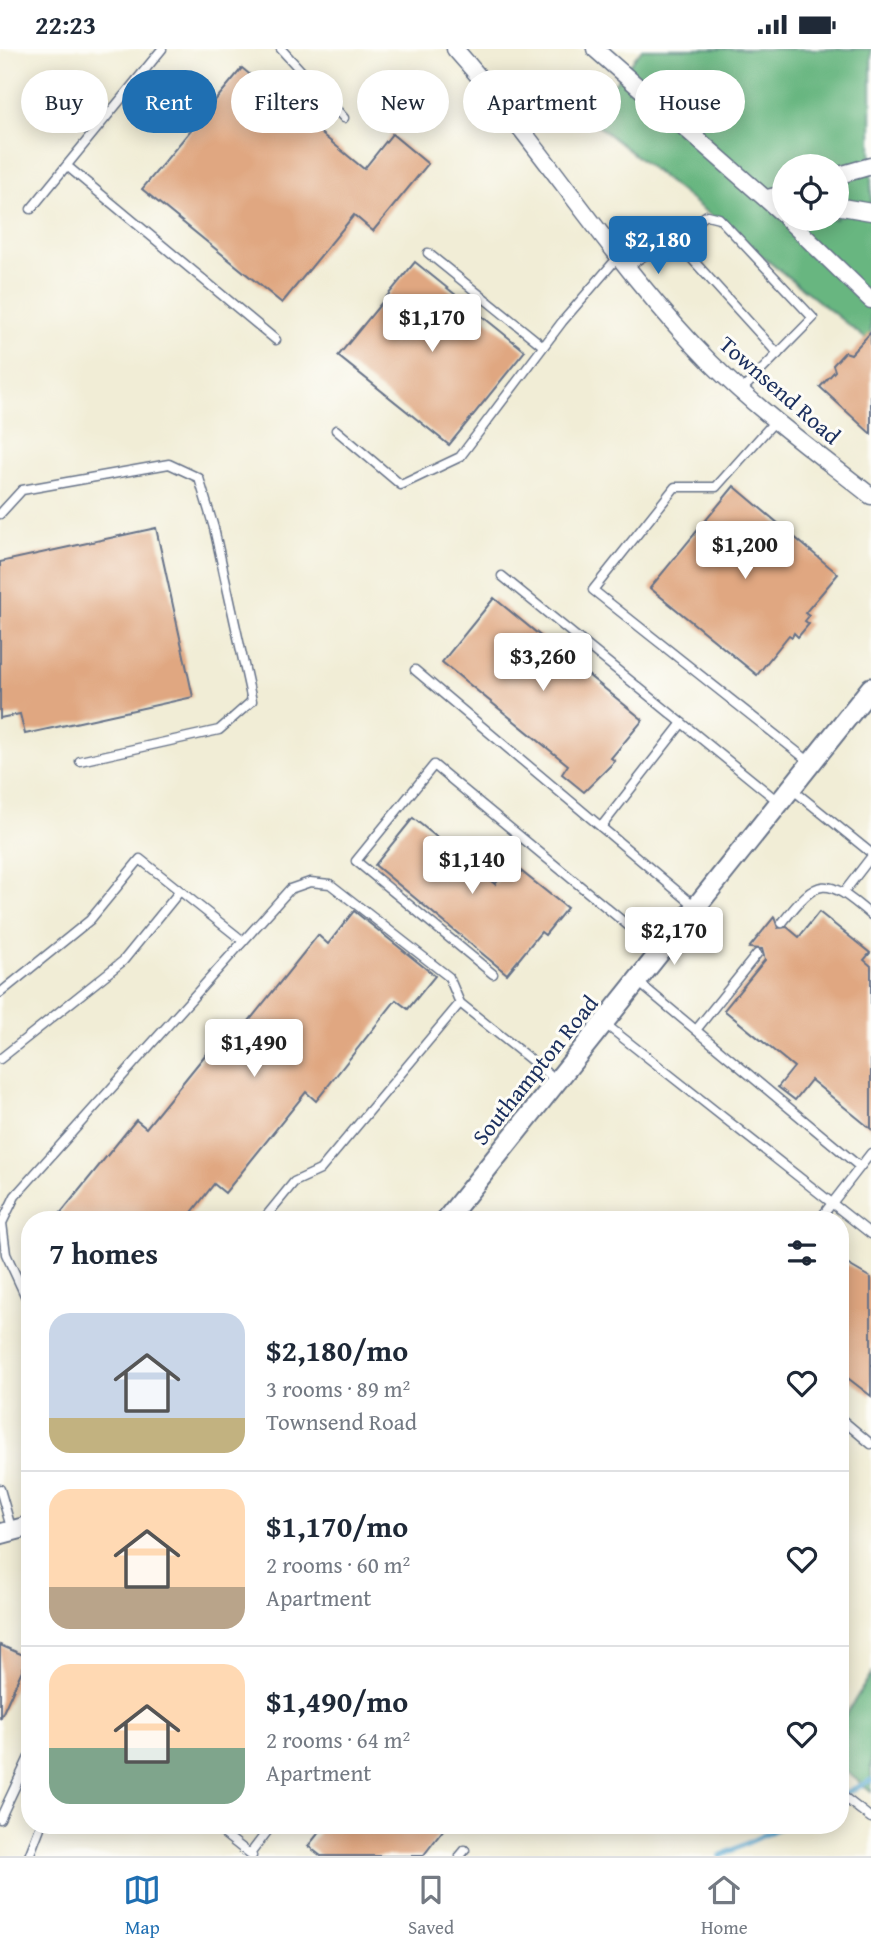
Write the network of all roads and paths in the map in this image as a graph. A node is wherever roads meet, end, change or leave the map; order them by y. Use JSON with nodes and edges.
{"nodes":[{"id":1,"x":162,"y":49,"type":"edge"},
{"id":2,"x":281,"y":49,"type":"edge"},
{"id":3,"x":455,"y":49,"type":"edge"},
{"id":4,"x":595,"y":49,"type":"edge"},
{"id":5,"x":344,"y":118,"type":"dead end"},
{"id":6,"x":67,"y":166,"type":"junction"},
{"id":7,"x":871,"y":166,"type":"edge"},
{"id":8,"x":849,"y":172,"type":"edge"},
{"id":9,"x":772,"y":197,"type":"edge"},
{"id":10,"x":767,"y":198,"type":"junction"},
{"id":11,"x":772,"y":203,"type":"edge"},
{"id":12,"x":849,"y":208,"type":"edge"},
{"id":13,"x":31,"y":209,"type":"dead end"},
{"id":14,"x":871,"y":212,"type":"edge"},
{"id":15,"x":800,"y":231,"type":"edge"},
{"id":16,"x":673,"y":237,"type":"junction"},
{"id":17,"x":428,"y":253,"type":"dead end"},
{"id":18,"x":623,"y":262,"type":"junction"},
{"id":19,"x":871,"y":300,"type":"edge"},
{"id":20,"x":276,"y":339,"type":"dead end"},
{"id":21,"x":543,"y":346,"type":"junction"},
{"id":22,"x":778,"y":354,"type":"junction"},
{"id":23,"x":741,"y":391,"type":"junction"},
{"id":24,"x":776,"y":420,"type":"junction"},
{"id":25,"x":336,"y":430,"type":"dead end"},
{"id":26,"x":871,"y":496,"type":"edge"},
{"id":27,"x":0,"y":514,"type":"edge"},
{"id":28,"x":502,"y":576,"type":"dead end"},
{"id":29,"x":415,"y":670,"type":"dead end"},
{"id":30,"x":871,"y":688,"type":"edge"},
{"id":31,"x":682,"y":723,"type":"junction"},
{"id":32,"x":80,"y":761,"type":"dead end"},
{"id":33,"x":811,"y":763,"type":"junction"},
{"id":34,"x":785,"y":796,"type":"junction"},
{"id":35,"x":601,"y":827,"type":"junction"},
{"id":36,"x":871,"y":855,"type":"edge"},
{"id":37,"x":180,"y":891,"type":"junction"},
{"id":38,"x":844,"y":892,"type":"junction"},
{"id":39,"x":696,"y":907,"type":"junction"},
{"id":40,"x":871,"y":915,"type":"edge"},
{"id":41,"x":782,"y":923,"type":"dead end"},
{"id":42,"x":243,"y":941,"type":"junction"},
{"id":43,"x":660,"y":952,"type":"junction"},
{"id":44,"x":757,"y":954,"type":"dead end"},
{"id":45,"x":493,"y":974,"type":"dead end"},
{"id":46,"x":637,"y":981,"type":"junction"},
{"id":47,"x":0,"y":993,"type":"edge"},
{"id":48,"x":460,"y":1003,"type":"junction"},
{"id":49,"x":604,"y":1023,"type":"junction"},
{"id":50,"x":696,"y":1030,"type":"junction"},
{"id":51,"x":0,"y":1059,"type":"edge"},
{"id":52,"x":557,"y":1081,"type":"junction"},
{"id":53,"x":871,"y":1153,"type":"edge"},
{"id":54,"x":860,"y":1167,"type":"junction"},
{"id":55,"x":832,"y":1203,"type":"junction"},
{"id":56,"x":270,"y":1211,"type":"edge"},
{"id":57,"x":453,"y":1211,"type":"edge"},
{"id":58,"x":826,"y":1211,"type":"edge"},
{"id":59,"x":842,"y":1211,"type":"edge"},
{"id":60,"x":849,"y":1217,"type":"edge"},
{"id":61,"x":871,"y":1234,"type":"edge"},
{"id":62,"x":21,"y":1286,"type":"edge"},
{"id":63,"x":849,"y":1426,"type":"edge"},
{"id":64,"x":871,"y":1444,"type":"edge"},
{"id":65,"x":0,"y":1489,"type":"edge"},
{"id":66,"x":14,"y":1531,"type":"edge"},
{"id":67,"x":21,"y":1774,"type":"edge"},
{"id":68,"x":849,"y":1801,"type":"edge"},
{"id":69,"x":871,"y":1818,"type":"edge"},
{"id":70,"x":0,"y":1819,"type":"edge"},
{"id":71,"x":38,"y":1834,"type":"edge"},
{"id":72,"x":224,"y":1834,"type":"edge"},
{"id":73,"x":266,"y":1834,"type":"edge"},
{"id":74,"x":251,"y":1855,"type":"edge"},
{"id":75,"x":29,"y":1856,"type":"edge"}],
"edges":[{"from":1,"to":6,"type":"lane"},
{"from":2,"to":5,"type":"lane"},
{"from":3,"to":18,"type":"street","name":"Townsend Road"},
{"from":4,"to":10,"type":"street"},
{"from":6,"to":13,"type":"lane"},
{"from":6,"to":20,"type":"lane"},
{"from":7,"to":8,"type":"street"},
{"from":9,"to":10,"type":"street"},
{"from":10,"to":11,"type":"street"},
{"from":12,"to":14,"type":"street"},
{"from":15,"to":19,"type":"street"},
{"from":16,"to":18,"type":"lane"},
{"from":16,"to":22,"type":"lane"},
{"from":16,"to":22,"type":"lane"},
{"from":17,"to":21,"type":"lane"},
{"from":18,"to":21,"type":"lane"},
{"from":18,"to":23,"type":"street","name":"Townsend Road"},
{"from":21,"to":25,"type":"lane"},
{"from":22,"to":23,"type":"lane"},
{"from":23,"to":24,"type":"street","name":"Townsend Road"},
{"from":24,"to":26,"type":"street","name":"Townsend Road"},
{"from":24,"to":33,"type":"lane"},
{"from":27,"to":32,"type":"lane"},
{"from":28,"to":31,"type":"lane"},
{"from":29,"to":35,"type":"lane"},
{"from":30,"to":33,"type":"street","name":"Southampton Road"},
{"from":31,"to":34,"type":"lane"},
{"from":31,"to":35,"type":"lane"},
{"from":33,"to":34,"type":"street","name":"Southampton Road"},
{"from":34,"to":36,"type":"lane"},
{"from":34,"to":39,"type":"street","name":"Southampton Road"},
{"from":35,"to":39,"type":"lane"},
{"from":36,"to":38,"type":"lane"},
{"from":37,"to":42,"type":"lane"},
{"from":37,"to":47,"type":"lane"},
{"from":37,"to":51,"type":"lane"},
{"from":38,"to":40,"type":"lane"},
{"from":38,"to":41,"type":"lane"},
{"from":39,"to":43,"type":"street","name":"Southampton Road"},
{"from":42,"to":48,"type":"lane"},
{"from":42,"to":62,"type":"lane"},
{"from":43,"to":45,"type":"lane"},
{"from":43,"to":46,"type":"street","name":"Southampton Road"},
{"from":44,"to":50,"type":"lane"},
{"from":46,"to":49,"type":"street","name":"Southampton Road"},
{"from":46,"to":50,"type":"lane"},
{"from":48,"to":52,"type":"lane"},
{"from":48,"to":56,"type":"lane"},
{"from":49,"to":52,"type":"street","name":"Southampton Road"},
{"from":49,"to":55,"type":"lane"},
{"from":50,"to":54,"type":"lane"},
{"from":52,"to":57,"type":"street","name":"Southampton Road"},
{"from":53,"to":54,"type":"lane"},
{"from":54,"to":55,"type":"lane"},
{"from":55,"to":58,"type":"lane"},
{"from":55,"to":59,"type":"lane"},
{"from":60,"to":61,"type":"lane"},
{"from":63,"to":64,"type":"lane"},
{"from":65,"to":66,"type":"lane"},
{"from":67,"to":70,"type":"lane"},
{"from":68,"to":69,"type":"lane"},
{"from":71,"to":75,"type":"lane"},
{"from":72,"to":74,"type":"lane"},
{"from":73,"to":74,"type":"lane"}]}
